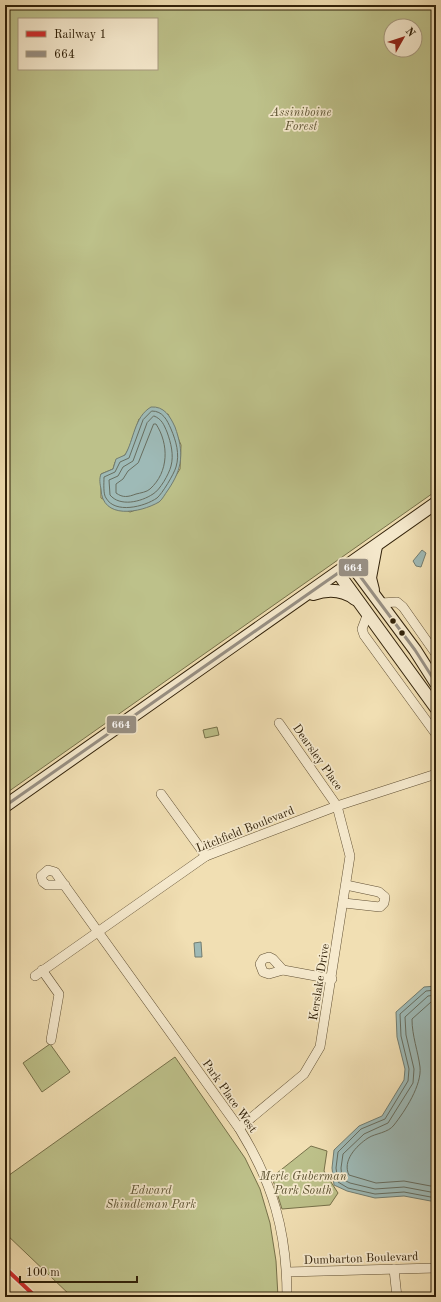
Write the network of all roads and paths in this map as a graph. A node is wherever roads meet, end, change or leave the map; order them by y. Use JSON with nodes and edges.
{"nodes":[{"id":1,"x":436,"y":503,"type":"edge"},
{"id":2,"x":376,"y":546,"type":"junction"},
{"id":3,"x":351,"y":564,"type":"junction"},
{"id":4,"x":338,"y":573,"type":"junction"},
{"id":5,"x":301,"y":599,"type":"junction"},
{"id":6,"x":378,"y":599,"type":"junction"},
{"id":7,"x":364,"y":609,"type":"junction"},
{"id":8,"x":436,"y":654,"type":"edge"},
{"id":9,"x":436,"y":683,"type":"edge"},
{"id":10,"x":436,"y":708,"type":"edge"},
{"id":11,"x":279,"y":723,"type":"dead end"},
{"id":12,"x":436,"y":734,"type":"edge"},
{"id":13,"x":436,"y":774,"type":"edge"},
{"id":14,"x":161,"y":794,"type":"dead end"},
{"id":15,"x":5,"y":806,"type":"edge"},
{"id":16,"x":337,"y":806,"type":"junction"},
{"id":17,"x":206,"y":856,"type":"junction"},
{"id":18,"x":64,"y":885,"type":"dead end"},
{"id":19,"x":346,"y":885,"type":"junction"},
{"id":20,"x":344,"y":903,"type":"junction"},
{"id":21,"x":98,"y":931,"type":"junction"},
{"id":22,"x":283,"y":970,"type":"dead end"},
{"id":23,"x":332,"y":979,"type":"junction"},
{"id":24,"x":51,"y":1040,"type":"dead end"},
{"id":25,"x":239,"y":1128,"type":"junction"},
{"id":26,"x":436,"y":1268,"type":"edge"},
{"id":27,"x":394,"y":1269,"type":"junction"},
{"id":28,"x":287,"y":1272,"type":"junction"},
{"id":29,"x":287,"y":1297,"type":"edge"},
{"id":30,"x":397,"y":1297,"type":"edge"}],
"edges":[{"from":1,"to":2,"type":"street"},
{"from":2,"to":3,"type":"street"},
{"from":2,"to":6,"type":"street"},
{"from":3,"to":4,"type":"street"},
{"from":3,"to":6,"type":"street"},
{"from":4,"to":5,"type":"street"},
{"from":4,"to":7,"type":"street"},
{"from":5,"to":7,"type":"street"},
{"from":5,"to":15,"type":"street"},
{"from":6,"to":8,"type":"street"},
{"from":6,"to":9,"type":"street"},
{"from":7,"to":10,"type":"street"},
{"from":7,"to":12,"type":"street"},
{"from":11,"to":16,"type":"street","name":"Dearsley Place"},
{"from":13,"to":16,"type":"street","name":"Litchfield Boulevard"},
{"from":14,"to":17,"type":"street"},
{"from":16,"to":17,"type":"street","name":"Litchfield Boulevard"},
{"from":16,"to":19,"type":"street","name":"Kerslake Drive"},
{"from":17,"to":21,"type":"street","name":"Litchfield Boulevard"},
{"from":18,"to":21,"type":"street","name":"Park Place West"},
{"from":19,"to":20,"type":"street","name":"Kerslake Drive"},
{"from":19,"to":20,"type":"street"},
{"from":20,"to":23,"type":"street","name":"Kerslake Drive"},
{"from":21,"to":24,"type":"street","name":"Litchfield Boulevard"},
{"from":21,"to":25,"type":"street","name":"Park Place West"},
{"from":22,"to":23,"type":"street"},
{"from":23,"to":25,"type":"street","name":"Kerslake Drive"},
{"from":25,"to":28,"type":"street","name":"Park Place West"},
{"from":26,"to":27,"type":"street","name":"Dumbarton Boulevard"},
{"from":27,"to":28,"type":"street","name":"Dumbarton Boulevard"},
{"from":27,"to":30,"type":"street"},
{"from":28,"to":29,"type":"street","name":"Park Place West"}]}
